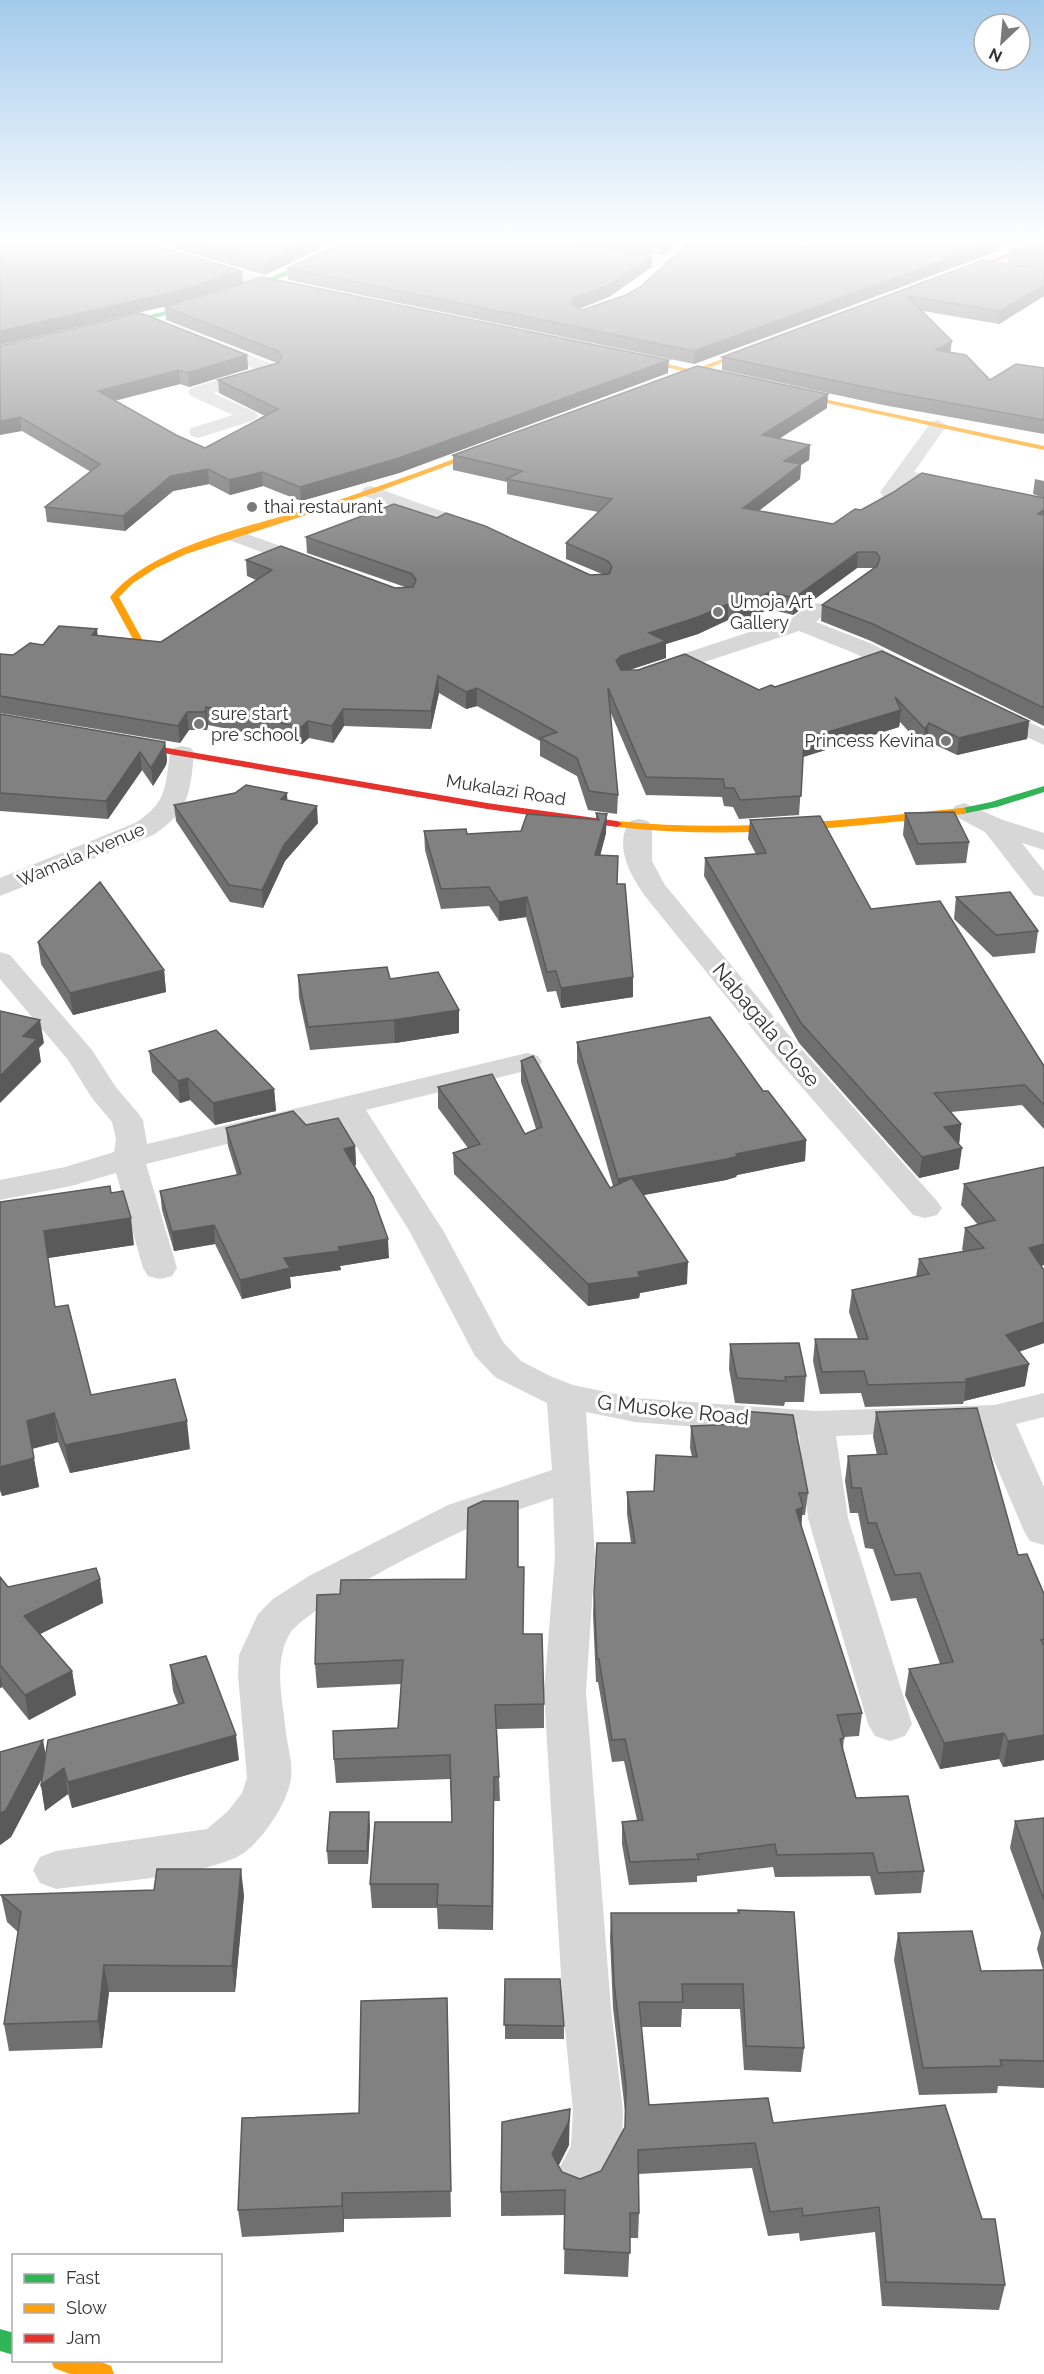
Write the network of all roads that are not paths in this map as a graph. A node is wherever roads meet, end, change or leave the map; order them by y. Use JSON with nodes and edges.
{"nodes":[{"id":1,"x":224,"y":351,"type":"edge"},
{"id":2,"x":750,"y":351,"type":"edge"},
{"id":3,"x":606,"y":353,"type":"edge"},
{"id":4,"x":696,"y":372,"type":"junction"},
{"id":5,"x":742,"y":382,"type":"edge"},
{"id":6,"x":649,"y":388,"type":"edge"},
{"id":7,"x":776,"y":390,"type":"edge"},
{"id":8,"x":938,"y":425,"type":"junction"},
{"id":9,"x":198,"y":432,"type":"dead end"},
{"id":10,"x":510,"y":441,"type":"edge"},
{"id":11,"x":1044,"y":448,"type":"edge"},
{"id":12,"x":905,"y":471,"type":"junction"},
{"id":13,"x":371,"y":492,"type":"junction"},
{"id":14,"x":882,"y":503,"type":"edge"},
{"id":15,"x":1044,"y":506,"type":"edge"},
{"id":16,"x":236,"y":536,"type":"junction"},
{"id":17,"x":502,"y":540,"type":"edge"},
{"id":18,"x":334,"y":572,"type":"edge"},
{"id":19,"x":838,"y":596,"type":"edge"},
{"id":20,"x":800,"y":623,"type":"junction"},
{"id":21,"x":137,"y":639,"type":"edge"},
{"id":22,"x":629,"y":680,"type":"edge"},
{"id":23,"x":937,"y":685,"type":"edge"},
{"id":24,"x":969,"y":701,"type":"edge"},
{"id":25,"x":1044,"y":738,"type":"edge"},
{"id":26,"x":103,"y":740,"type":"edge"},
{"id":27,"x":183,"y":753,"type":"junction"},
{"id":28,"x":1044,"y":789,"type":"edge"},
{"id":29,"x":964,"y":811,"type":"junction"},
{"id":30,"x":994,"y":826,"type":"junction"},
{"id":31,"x":639,"y":827,"type":"junction"},
{"id":32,"x":1044,"y":842,"type":"edge"},
{"id":33,"x":0,"y":888,"type":"edge"},
{"id":34,"x":1044,"y":889,"type":"edge"},
{"id":35,"x":0,"y":961,"type":"edge"},
{"id":36,"x":527,"y":1062,"type":"edge"},
{"id":37,"x":348,"y":1107,"type":"junction"},
{"id":38,"x":129,"y":1158,"type":"junction"},
{"id":39,"x":0,"y":1190,"type":"edge"},
{"id":40,"x":925,"y":1208,"type":"dead end"},
{"id":41,"x":160,"y":1268,"type":"dead end"},
{"id":42,"x":565,"y":1396,"type":"junction"},
{"id":43,"x":1044,"y":1405,"type":"edge"},
{"id":44,"x":994,"y":1417,"type":"junction"},
{"id":45,"x":816,"y":1424,"type":"junction"},
{"id":46,"x":572,"y":1477,"type":"junction"},
{"id":47,"x":1044,"y":1531,"type":"edge"},
{"id":48,"x":890,"y":1724,"type":"dead end"},
{"id":49,"x":56,"y":1870,"type":"dead end"},
{"id":50,"x":580,"y":2178,"type":"edge"},
{"id":51,"x":65,"y":2362,"type":"edge"},
{"id":52,"x":103,"y":2374,"type":"edge"}],
"edges":[{"from":1,"to":9,"type":"street"},
{"from":2,"to":4,"type":"main road"},
{"from":3,"to":4,"type":"main road"},
{"from":4,"to":5,"type":"main road"},
{"from":4,"to":6,"type":"main road"},
{"from":7,"to":8,"type":"main road"},
{"from":8,"to":11,"type":"main road"},
{"from":8,"to":12,"type":"street"},
{"from":10,"to":13,"type":"main road"},
{"from":12,"to":14,"type":"street"},
{"from":12,"to":15,"type":"street"},
{"from":13,"to":16,"type":"main road"},
{"from":13,"to":17,"type":"street"},
{"from":16,"to":18,"type":"street"},
{"from":16,"to":21,"type":"main road"},
{"from":19,"to":20,"type":"street"},
{"from":20,"to":22,"type":"street"},
{"from":20,"to":23,"type":"street"},
{"from":24,"to":25,"type":"street"},
{"from":26,"to":27,"type":"main road","name":"Mukalazi Road"},
{"from":27,"to":31,"type":"main road","name":"Mukalazi Road"},
{"from":27,"to":33,"type":"street","name":"Wamala Avenue"},
{"from":28,"to":29,"type":"main road","name":"Mukalazi Road"},
{"from":29,"to":30,"type":"street"},
{"from":29,"to":31,"type":"main road","name":"Mukalazi Road"},
{"from":30,"to":32,"type":"street"},
{"from":30,"to":34,"type":"street"},
{"from":31,"to":40,"type":"street","name":"Nabagala Close"},
{"from":35,"to":38,"type":"street"},
{"from":36,"to":37,"type":"street"},
{"from":37,"to":38,"type":"street"},
{"from":37,"to":42,"type":"street","name":"G Musoke Road"},
{"from":38,"to":39,"type":"street"},
{"from":38,"to":41,"type":"street"},
{"from":42,"to":45,"type":"street","name":"G Musoke Road"},
{"from":42,"to":46,"type":"street"},
{"from":43,"to":44,"type":"street","name":"G Musoke Road"},
{"from":44,"to":45,"type":"street","name":"G Musoke Road"},
{"from":44,"to":47,"type":"street"},
{"from":45,"to":48,"type":"street"},
{"from":46,"to":49,"type":"street"},
{"from":46,"to":50,"type":"street"},
{"from":51,"to":52,"type":"main road"}]}
